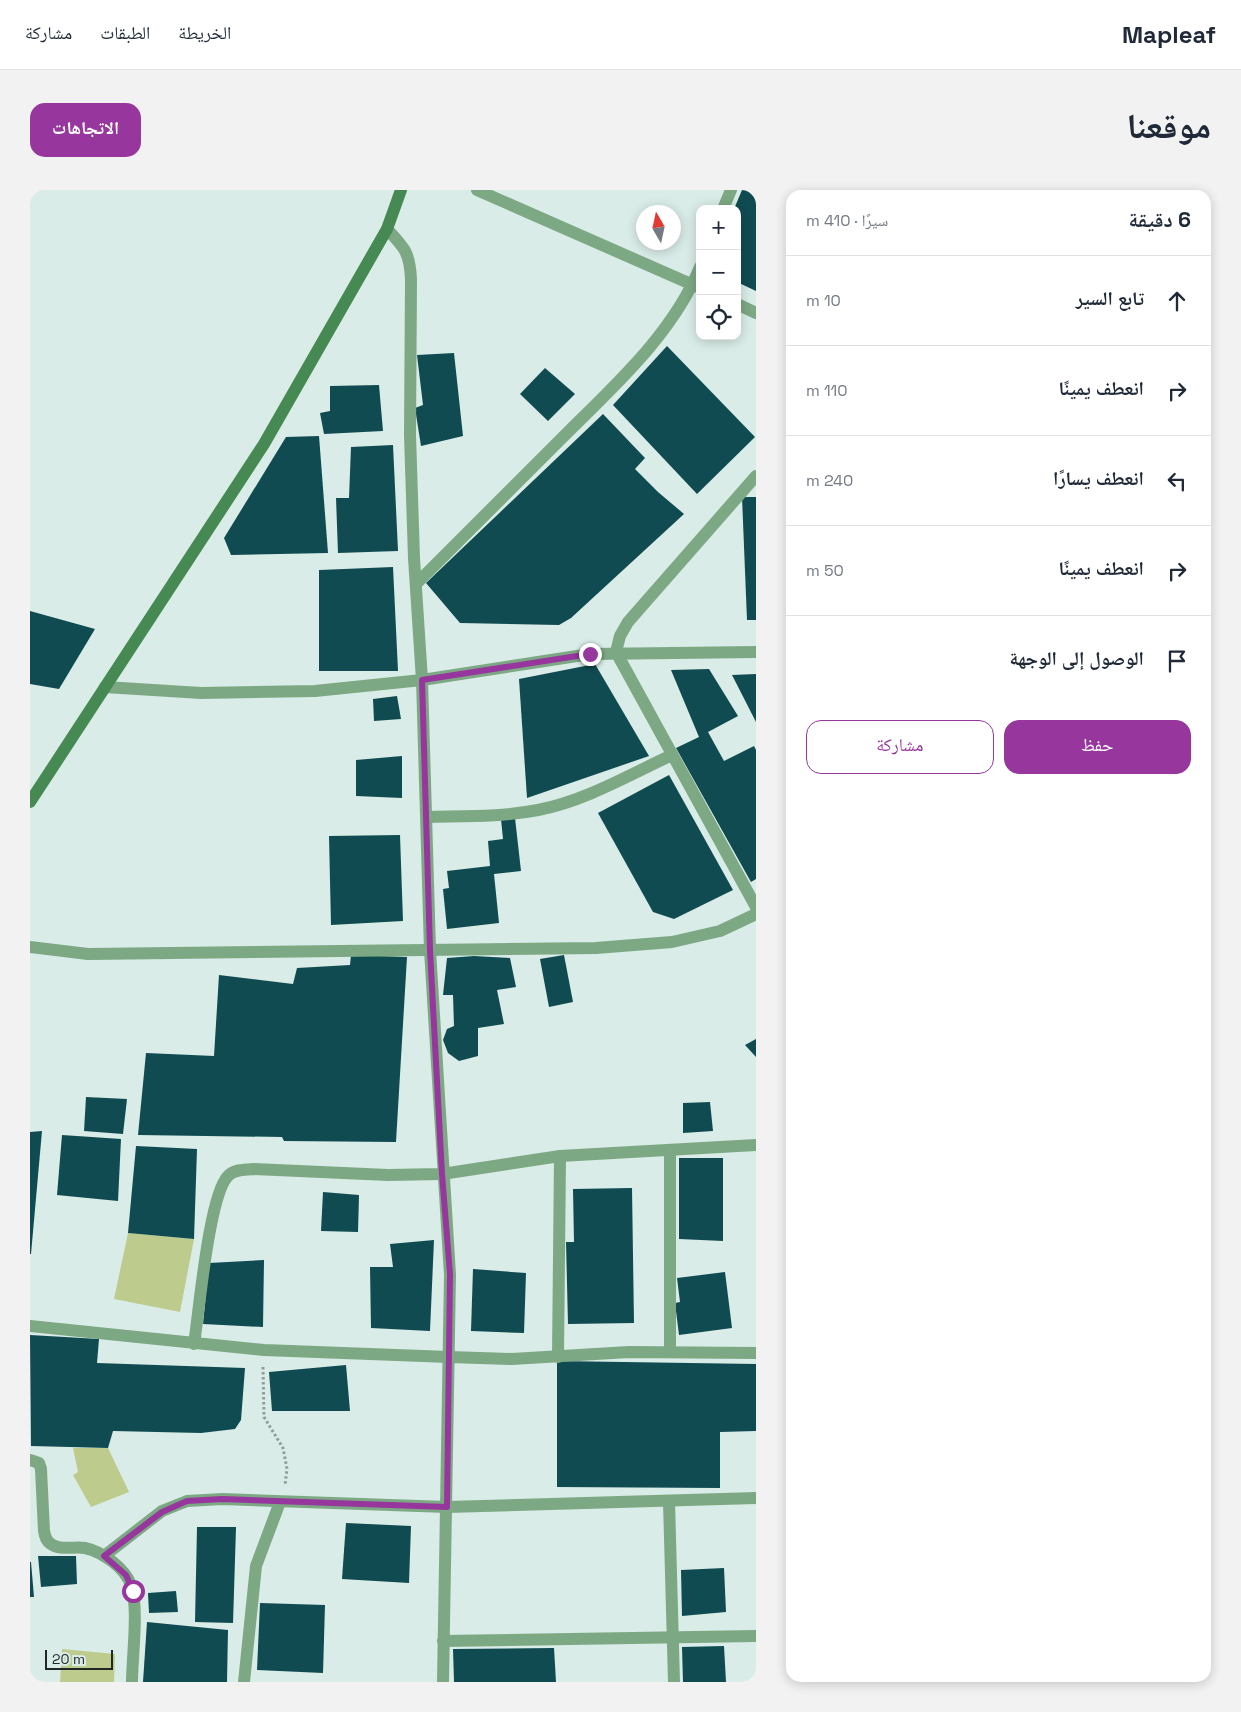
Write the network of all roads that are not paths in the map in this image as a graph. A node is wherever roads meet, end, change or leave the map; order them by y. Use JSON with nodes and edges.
{"nodes":[{"id":1,"x":401,"y":190,"type":"edge"},
{"id":2,"x":477,"y":190,"type":"edge"},
{"id":3,"x":731,"y":190,"type":"edge"},
{"id":4,"x":725,"y":205,"type":"edge"},
{"id":5,"x":386,"y":229,"type":"junction"},
{"id":6,"x":696,"y":286,"type":"edge"},
{"id":7,"x":741,"y":306,"type":"edge"},
{"id":8,"x":756,"y":313,"type":"edge"},
{"id":9,"x":756,"y":476,"type":"edge"},
{"id":10,"x":416,"y":584,"type":"junction"},
{"id":11,"x":616,"y":652,"type":"junction"},
{"id":12,"x":756,"y":652,"type":"edge"},
{"id":13,"x":422,"y":680,"type":"junction"},
{"id":14,"x":105,"y":688,"type":"junction"},
{"id":15,"x":672,"y":755,"type":"junction"},
{"id":16,"x":30,"y":802,"type":"edge"},
{"id":17,"x":427,"y":817,"type":"junction"},
{"id":18,"x":756,"y":907,"type":"edge"},
{"id":19,"x":756,"y":914,"type":"edge"},
{"id":20,"x":30,"y":947,"type":"edge"},
{"id":21,"x":430,"y":950,"type":"junction"},
{"id":22,"x":756,"y":1145,"type":"edge"},
{"id":23,"x":670,"y":1150,"type":"junction"},
{"id":24,"x":560,"y":1156,"type":"junction"},
{"id":25,"x":442,"y":1174,"type":"junction"},
{"id":26,"x":30,"y":1326,"type":"edge"},
{"id":27,"x":194,"y":1344,"type":"junction"},
{"id":28,"x":670,"y":1352,"type":"junction"},
{"id":29,"x":756,"y":1353,"type":"edge"},
{"id":30,"x":450,"y":1357,"type":"junction"},
{"id":31,"x":558,"y":1357,"type":"junction"},
{"id":32,"x":30,"y":1460,"type":"edge"},
{"id":33,"x":756,"y":1498,"type":"edge"},
{"id":34,"x":280,"y":1502,"type":"junction"},
{"id":35,"x":669,"y":1502,"type":"junction"},
{"id":36,"x":447,"y":1507,"type":"junction"},
{"id":37,"x":104,"y":1556,"type":"junction"},
{"id":38,"x":756,"y":1636,"type":"edge"},
{"id":39,"x":673,"y":1638,"type":"junction"},
{"id":40,"x":443,"y":1641,"type":"junction"},
{"id":41,"x":132,"y":1682,"type":"edge"},
{"id":42,"x":244,"y":1682,"type":"edge"},
{"id":43,"x":443,"y":1682,"type":"edge"},
{"id":44,"x":674,"y":1682,"type":"edge"}],
"edges":[{"from":1,"to":5,"type":"street"},
{"from":2,"to":6,"type":"street"},
{"from":3,"to":4,"type":"street"},
{"from":5,"to":10,"type":"street"},
{"from":5,"to":14,"type":"street"},
{"from":6,"to":10,"type":"street"},
{"from":7,"to":8,"type":"street"},
{"from":9,"to":11,"type":"street"},
{"from":10,"to":13,"type":"street"},
{"from":11,"to":12,"type":"street"},
{"from":11,"to":13,"type":"street"},
{"from":11,"to":15,"type":"street"},
{"from":13,"to":14,"type":"street"},
{"from":13,"to":17,"type":"street"},
{"from":14,"to":16,"type":"street"},
{"from":15,"to":17,"type":"street"},
{"from":15,"to":18,"type":"street"},
{"from":17,"to":21,"type":"street"},
{"from":19,"to":21,"type":"street"},
{"from":20,"to":21,"type":"street"},
{"from":21,"to":25,"type":"street"},
{"from":22,"to":23,"type":"street"},
{"from":23,"to":24,"type":"street"},
{"from":23,"to":28,"type":"street"},
{"from":24,"to":25,"type":"street"},
{"from":24,"to":31,"type":"street"},
{"from":25,"to":27,"type":"street"},
{"from":25,"to":30,"type":"street"},
{"from":26,"to":27,"type":"street"},
{"from":27,"to":30,"type":"street"},
{"from":28,"to":29,"type":"street"},
{"from":28,"to":31,"type":"street"},
{"from":30,"to":31,"type":"street"},
{"from":30,"to":36,"type":"street"},
{"from":32,"to":37,"type":"street"},
{"from":33,"to":35,"type":"street"},
{"from":34,"to":36,"type":"street"},
{"from":34,"to":37,"type":"street"},
{"from":34,"to":42,"type":"street"},
{"from":35,"to":36,"type":"street"},
{"from":35,"to":39,"type":"street"},
{"from":36,"to":40,"type":"street"},
{"from":37,"to":41,"type":"street"},
{"from":38,"to":39,"type":"street"},
{"from":39,"to":40,"type":"street"},
{"from":39,"to":44,"type":"street"},
{"from":40,"to":43,"type":"street"}]}
